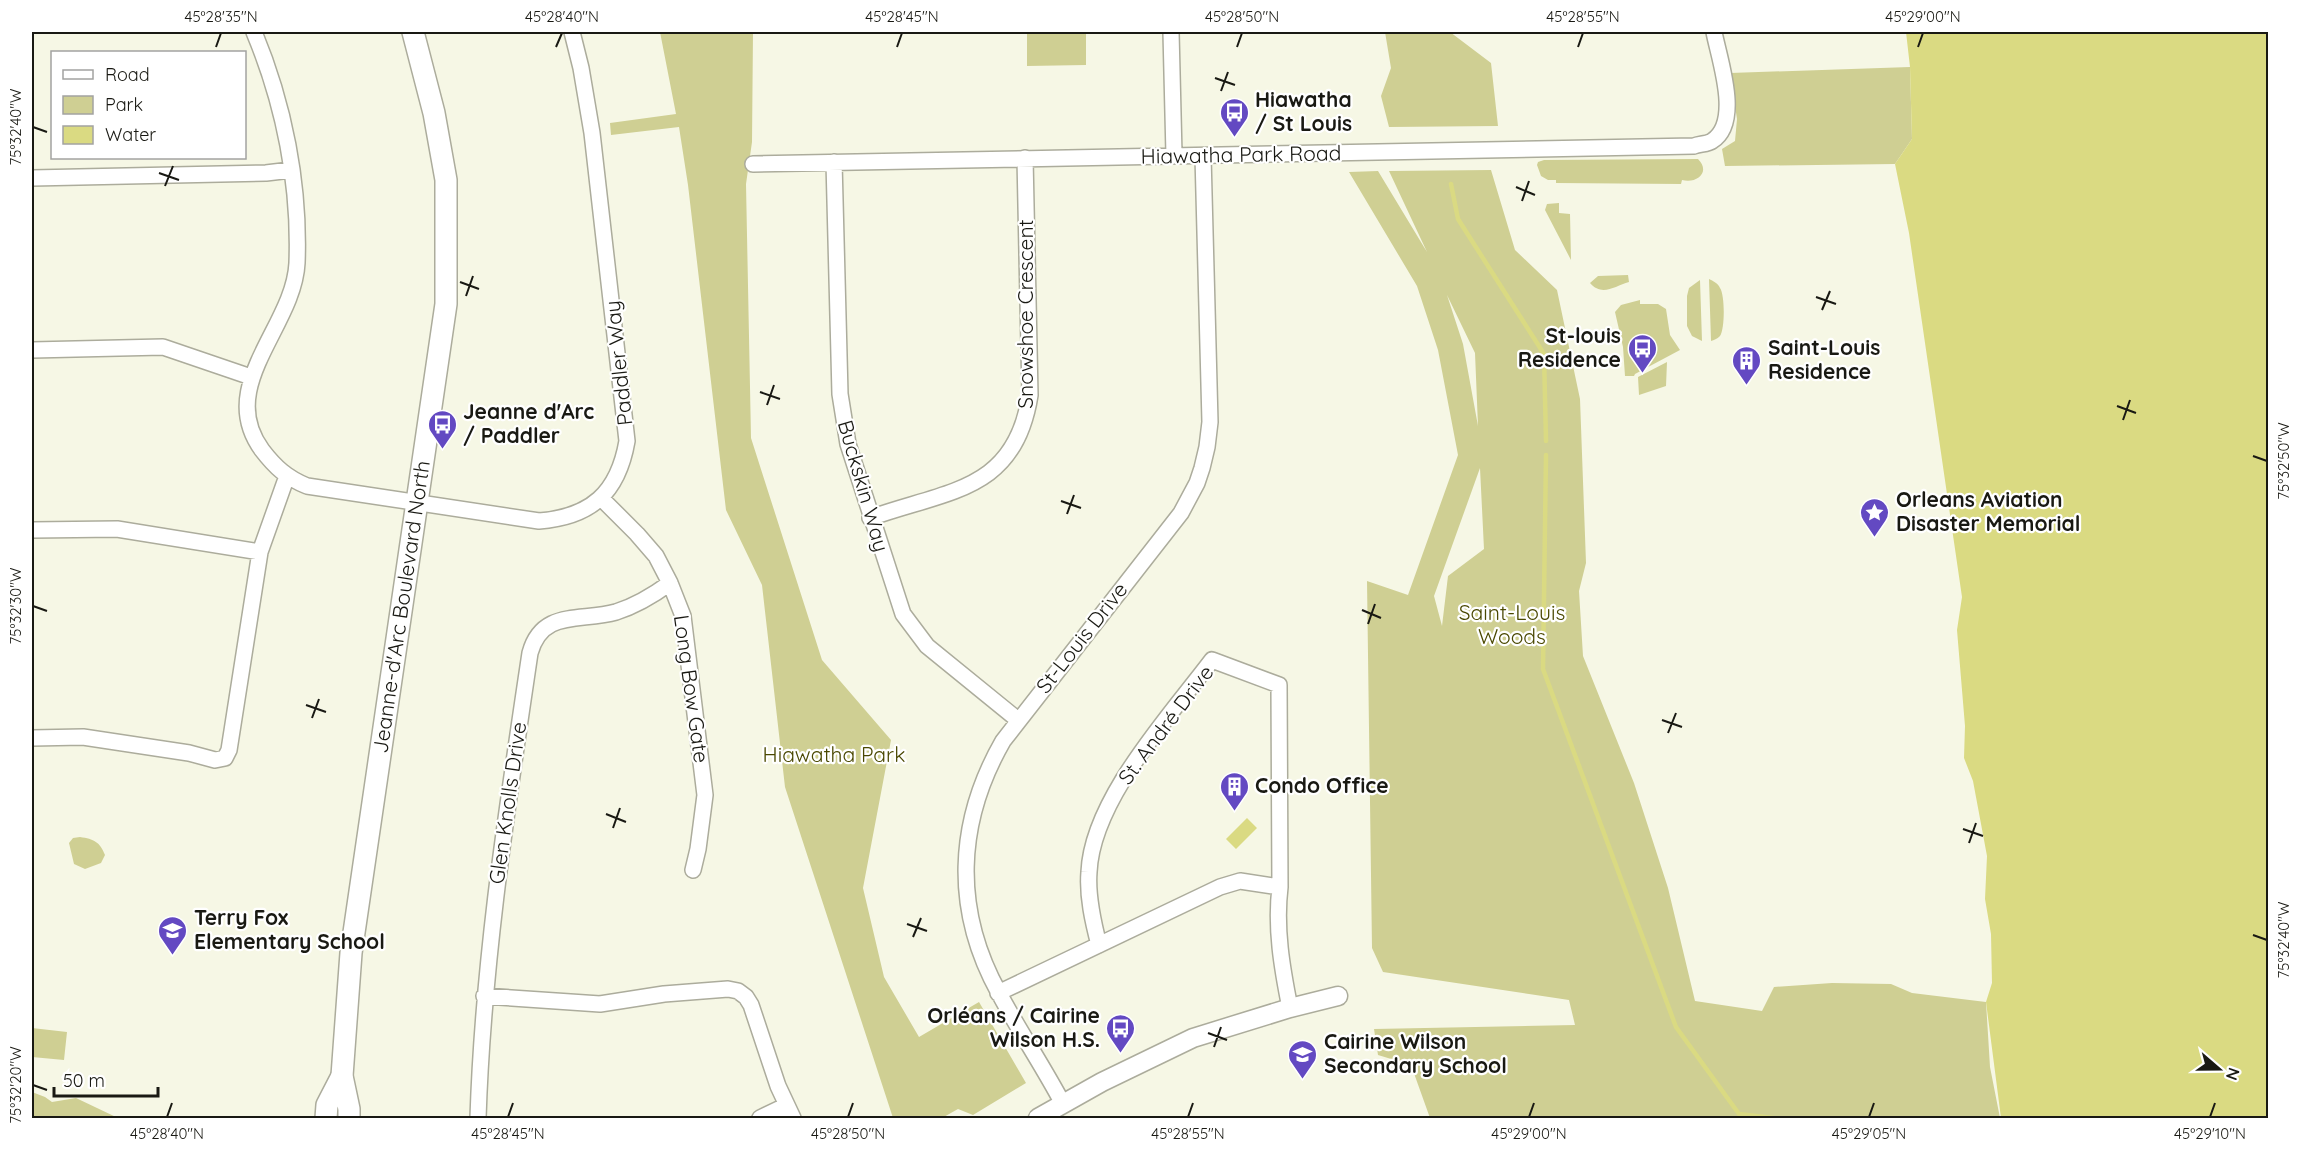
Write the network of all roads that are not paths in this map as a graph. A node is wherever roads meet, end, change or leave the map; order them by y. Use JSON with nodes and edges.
{"nodes":[{"id":1,"x":254,"y":32,"type":"edge"},
{"id":2,"x":413,"y":32,"type":"edge"},
{"id":3,"x":572,"y":32,"type":"edge"},
{"id":4,"x":1171,"y":32,"type":"edge"},
{"id":5,"x":1714,"y":32,"type":"edge"},
{"id":6,"x":1174,"y":155,"type":"junction"},
{"id":7,"x":1203,"y":156,"type":"junction"},
{"id":8,"x":1025,"y":158,"type":"junction"},
{"id":9,"x":834,"y":162,"type":"junction"},
{"id":10,"x":753,"y":164,"type":"dead end"},
{"id":11,"x":291,"y":170,"type":"junction"},
{"id":12,"x":32,"y":177,"type":"edge"},
{"id":13,"x":32,"y":350,"type":"edge"},
{"id":14,"x":252,"y":377,"type":"junction"},
{"id":15,"x":287,"y":476,"type":"junction"},
{"id":16,"x":601,"y":498,"type":"junction"},
{"id":17,"x":416,"y":502,"type":"junction"},
{"id":18,"x":870,"y":518,"type":"junction"},
{"id":19,"x":32,"y":530,"type":"edge"},
{"id":20,"x":260,"y":552,"type":"junction"},
{"id":21,"x":670,"y":582,"type":"junction"},
{"id":22,"x":1018,"y":720,"type":"junction"},
{"id":23,"x":32,"y":738,"type":"edge"},
{"id":24,"x":693,"y":870,"type":"dead end"},
{"id":25,"x":1280,"y":887,"type":"junction"},
{"id":26,"x":1099,"y":945,"type":"junction"},
{"id":27,"x":998,"y":993,"type":"junction"},
{"id":28,"x":484,"y":996,"type":"junction"},
{"id":29,"x":1338,"y":996,"type":"dead end"},
{"id":30,"x":1290,"y":1008,"type":"junction"},
{"id":31,"x":342,"y":1076,"type":"junction"},
{"id":32,"x":1063,"y":1104,"type":"junction"},
{"id":33,"x":789,"y":1112,"type":"edge"},
{"id":34,"x":326,"y":1119,"type":"edge"},
{"id":35,"x":349,"y":1119,"type":"edge"},
{"id":36,"x":478,"y":1119,"type":"edge"},
{"id":37,"x":760,"y":1119,"type":"edge"},
{"id":38,"x":1038,"y":1119,"type":"edge"}],
"edges":[{"from":1,"to":11,"type":"street"},
{"from":2,"to":17,"type":"main road","name":"Jeanne-d'Arc Boulevard North"},
{"from":3,"to":16,"type":"street","name":"Paddler Way"},
{"from":4,"to":6,"type":"street"},
{"from":5,"to":7,"type":"street","name":"Hiawatha Park Road"},
{"from":6,"to":7,"type":"street","name":"Hiawatha Park Road"},
{"from":6,"to":8,"type":"street","name":"Hiawatha Park Road"},
{"from":7,"to":22,"type":"street","name":"St-Louis Drive"},
{"from":8,"to":9,"type":"street","name":"Hiawatha Park Road"},
{"from":8,"to":18,"type":"street","name":"Snowshoe Crescent"},
{"from":9,"to":10,"type":"street","name":"Hiawatha Park Road"},
{"from":9,"to":18,"type":"street","name":"Buckskin Way"},
{"from":11,"to":12,"type":"street"},
{"from":11,"to":14,"type":"street"},
{"from":13,"to":14,"type":"street"},
{"from":14,"to":15,"type":"street"},
{"from":15,"to":17,"type":"street","name":"Paddler Way"},
{"from":15,"to":20,"type":"street"},
{"from":16,"to":17,"type":"street","name":"Paddler Way"},
{"from":16,"to":21,"type":"street","name":"Long Bow Gate"},
{"from":17,"to":31,"type":"main road","name":"Jeanne-d'Arc Boulevard North"},
{"from":18,"to":22,"type":"street","name":"Buckskin Way"},
{"from":19,"to":20,"type":"street"},
{"from":20,"to":23,"type":"street"},
{"from":21,"to":24,"type":"street","name":"Long Bow Gate"},
{"from":21,"to":28,"type":"street","name":"Glen Knolls Drive"},
{"from":22,"to":27,"type":"street","name":"St-Louis Drive"},
{"from":25,"to":26,"type":"street"},
{"from":25,"to":26,"type":"street","name":"St. André Drive"},
{"from":25,"to":30,"type":"street","name":"St. André Drive"},
{"from":26,"to":27,"type":"street"},
{"from":27,"to":32,"type":"street","name":"St-Louis Drive"},
{"from":28,"to":33,"type":"street"},
{"from":28,"to":36,"type":"street","name":"Glen Knolls Drive"},
{"from":29,"to":30,"type":"street"},
{"from":30,"to":32,"type":"street"},
{"from":31,"to":34,"type":"main road","name":"Jeanne-d'Arc Boulevard North"},
{"from":31,"to":35,"type":"main road","name":"Jeanne-d'Arc Boulevard North"},
{"from":32,"to":38,"type":"street"},
{"from":33,"to":37,"type":"street"}]}
